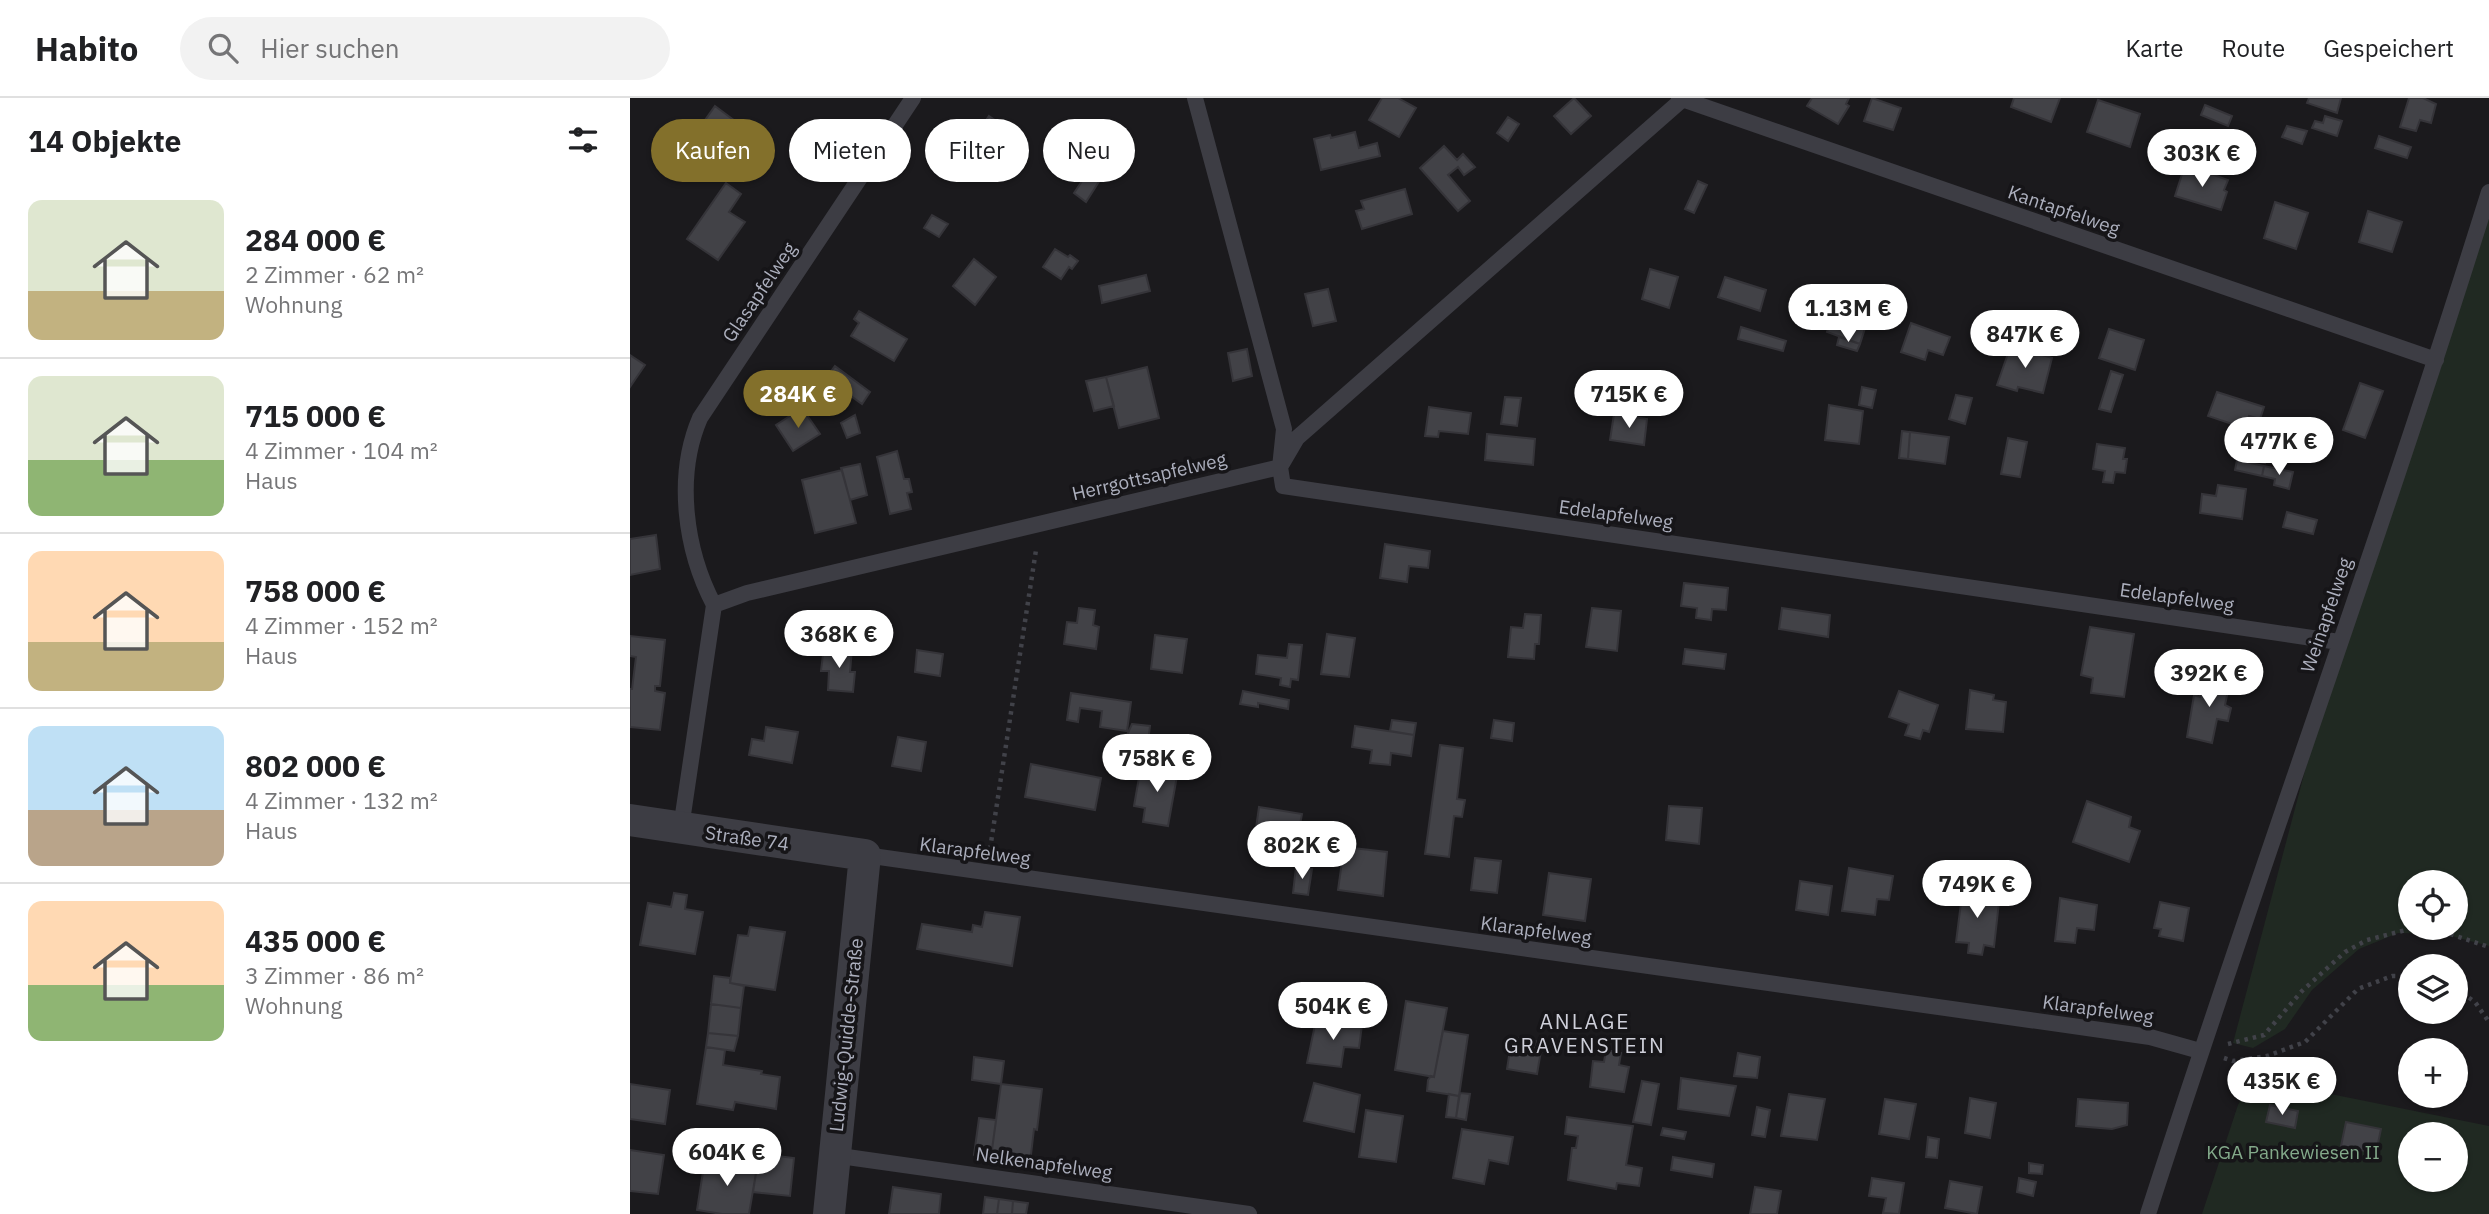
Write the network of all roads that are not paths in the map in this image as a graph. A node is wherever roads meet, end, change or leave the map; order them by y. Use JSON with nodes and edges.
{"nodes":[{"id":1,"x":913,"y":98,"type":"edge"},
{"id":2,"x":1195,"y":98,"type":"edge"},
{"id":3,"x":1682,"y":99,"type":"edge"},
{"id":4,"x":2489,"y":192,"type":"edge"},
{"id":5,"x":2436,"y":360,"type":"junction"},
{"id":6,"x":1280,"y":467,"type":"junction"},
{"id":7,"x":714,"y":606,"type":"junction"},
{"id":8,"x":2339,"y":642,"type":"junction"},
{"id":9,"x":630,"y":820,"type":"edge"},
{"id":10,"x":681,"y":828,"type":"junction"},
{"id":11,"x":864,"y":855,"type":"junction"},
{"id":12,"x":2200,"y":1051,"type":"junction"},
{"id":13,"x":833,"y":1154,"type":"junction"},
{"id":14,"x":828,"y":1214,"type":"edge"},
{"id":15,"x":1250,"y":1214,"type":"edge"},
{"id":16,"x":2148,"y":1214,"type":"edge"}],
"edges":[{"from":1,"to":7,"type":"lane","name":"Glasapfelweg"},
{"from":2,"to":6,"type":"lane"},
{"from":3,"to":5,"type":"lane","name":"Kantapfelweg"},
{"from":3,"to":6,"type":"lane"},
{"from":4,"to":5,"type":"lane","name":"Weinapfelweg"},
{"from":5,"to":8,"type":"lane","name":"Weinapfelweg"},
{"from":6,"to":7,"type":"lane","name":"Herrgottsapfelweg"},
{"from":6,"to":8,"type":"lane","name":"Edelapfelweg"},
{"from":7,"to":10,"type":"lane"},
{"from":8,"to":12,"type":"lane","name":"Weinapfelweg"},
{"from":9,"to":10,"type":"street","name":"Straße 74"},
{"from":10,"to":11,"type":"street","name":"Straße 74"},
{"from":11,"to":12,"type":"lane","name":"Klarapfelweg"},
{"from":11,"to":13,"type":"street","name":"Ludwig-Quidde-Straße"},
{"from":12,"to":16,"type":"lane","name":"Weinapfelweg"},
{"from":13,"to":14,"type":"street","name":"Ludwig-Quidde-Straße"},
{"from":13,"to":15,"type":"lane","name":"Nelkenapfelweg"}]}
